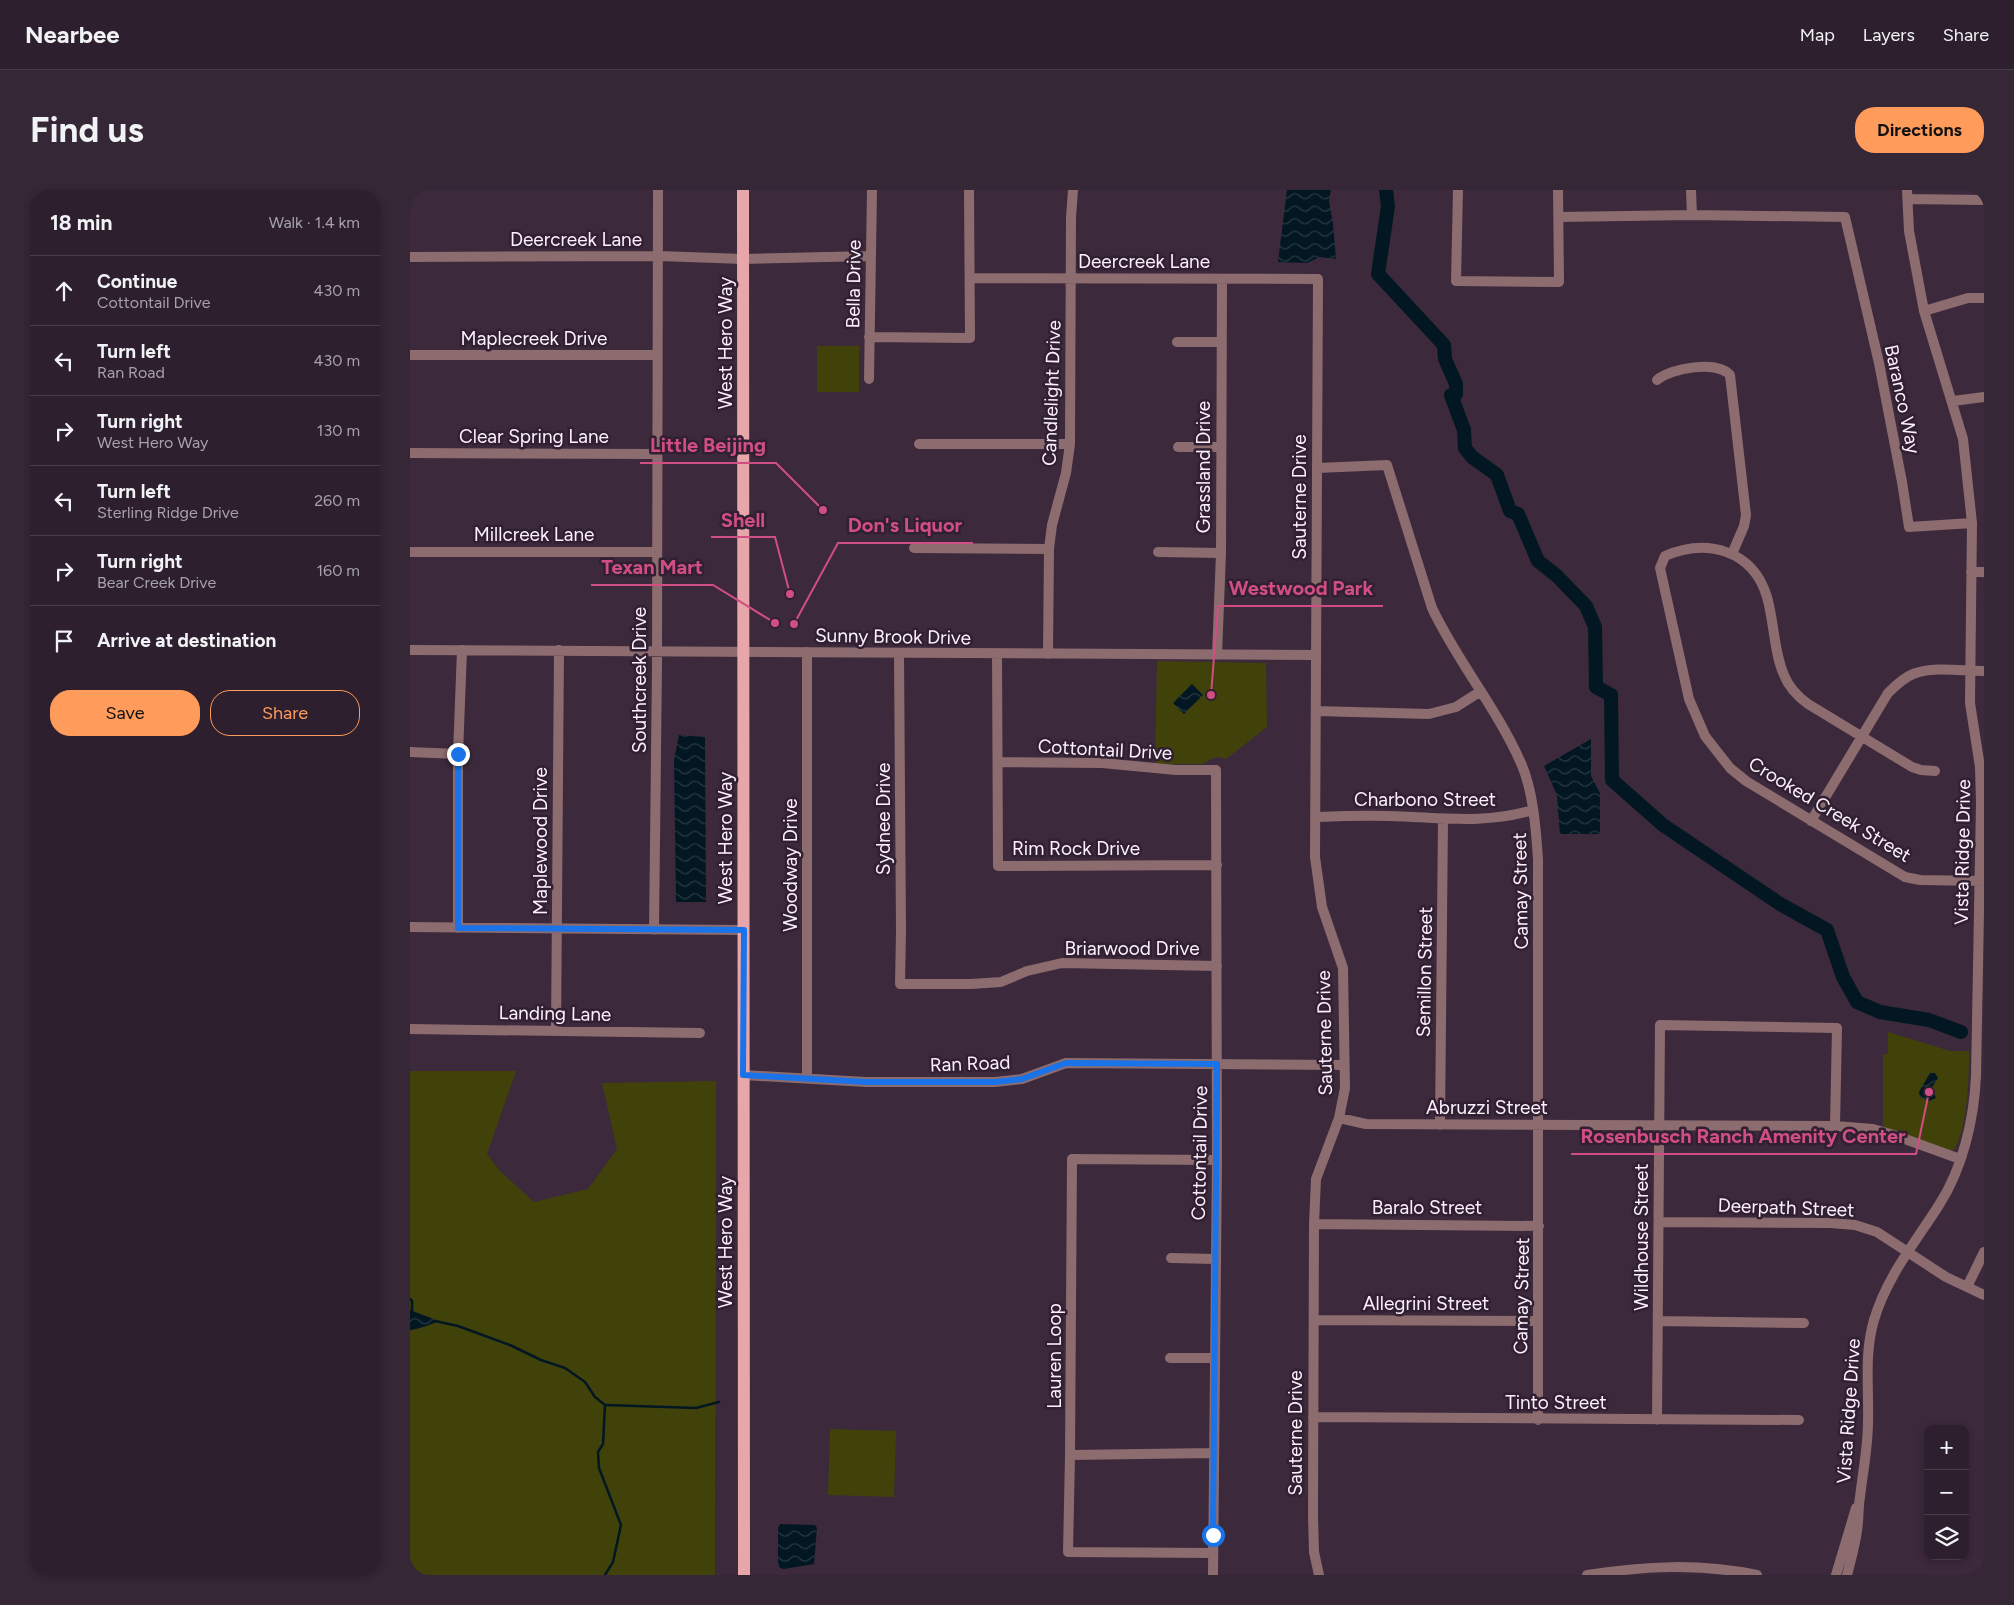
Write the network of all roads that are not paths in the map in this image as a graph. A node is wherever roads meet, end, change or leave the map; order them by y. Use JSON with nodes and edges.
{"nodes":[{"id":1,"x":658,"y":190,"type":"edge"},
{"id":2,"x":743,"y":190,"type":"edge"},
{"id":3,"x":872,"y":190,"type":"edge"},
{"id":4,"x":969,"y":190,"type":"edge"},
{"id":5,"x":1073,"y":190,"type":"edge"},
{"id":6,"x":1458,"y":190,"type":"edge"},
{"id":7,"x":1558,"y":190,"type":"edge"},
{"id":8,"x":1692,"y":190,"type":"edge"},
{"id":9,"x":1908,"y":195,"type":"edge"},
{"id":10,"x":1984,"y":200,"type":"edge"},
{"id":11,"x":1692,"y":215,"type":"junction"},
{"id":12,"x":1559,"y":217,"type":"junction"},
{"id":13,"x":659,"y":256,"type":"junction"},
{"id":14,"x":870,"y":256,"type":"junction"},
{"id":15,"x":410,"y":258,"type":"edge"},
{"id":16,"x":743,"y":259,"type":"junction"},
{"id":17,"x":970,"y":278,"type":"junction"},
{"id":18,"x":1070,"y":278,"type":"junction"},
{"id":19,"x":1318,"y":279,"type":"joint"},
{"id":20,"x":1222,"y":280,"type":"junction"},
{"id":21,"x":1984,"y":298,"type":"edge"},
{"id":22,"x":1924,"y":311,"type":"junction"},
{"id":23,"x":869,"y":337,"type":"junction"},
{"id":24,"x":1177,"y":342,"type":"dead end"},
{"id":25,"x":1220,"y":342,"type":"junction"},
{"id":26,"x":410,"y":355,"type":"edge"},
{"id":27,"x":657,"y":355,"type":"junction"},
{"id":28,"x":869,"y":379,"type":"dead end"},
{"id":29,"x":1657,"y":380,"type":"dead end"},
{"id":30,"x":1984,"y":397,"type":"edge"},
{"id":31,"x":1953,"y":401,"type":"junction"},
{"id":32,"x":919,"y":444,"type":"dead end"},
{"id":33,"x":1070,"y":444,"type":"junction"},
{"id":34,"x":1178,"y":447,"type":"dead end"},
{"id":35,"x":1220,"y":447,"type":"junction"},
{"id":36,"x":410,"y":453,"type":"edge"},
{"id":37,"x":657,"y":454,"type":"junction"},
{"id":38,"x":1317,"y":468,"type":"junction"},
{"id":39,"x":1972,"y":523,"type":"junction"},
{"id":40,"x":914,"y":548,"type":"dead end"},
{"id":41,"x":1049,"y":549,"type":"junction"},
{"id":42,"x":410,"y":552,"type":"edge"},
{"id":43,"x":657,"y":552,"type":"junction"},
{"id":44,"x":1158,"y":552,"type":"dead end"},
{"id":45,"x":1220,"y":553,"type":"junction"},
{"id":46,"x":1732,"y":554,"type":"junction"},
{"id":47,"x":1971,"y":572,"type":"junction"},
{"id":48,"x":1984,"y":572,"type":"edge"},
{"id":49,"x":410,"y":650,"type":"edge"},
{"id":50,"x":462,"y":650,"type":"junction"},
{"id":51,"x":560,"y":650,"type":"junction"},
{"id":52,"x":657,"y":651,"type":"junction"},
{"id":53,"x":743,"y":652,"type":"junction"},
{"id":54,"x":807,"y":652,"type":"junction"},
{"id":55,"x":899,"y":654,"type":"junction"},
{"id":56,"x":997,"y":654,"type":"junction"},
{"id":57,"x":1048,"y":654,"type":"junction"},
{"id":58,"x":1217,"y":655,"type":"junction"},
{"id":59,"x":1316,"y":655,"type":"junction"},
{"id":60,"x":1984,"y":670,"type":"edge"},
{"id":61,"x":1971,"y":671,"type":"junction"},
{"id":62,"x":1481,"y":691,"type":"junction"},
{"id":63,"x":1316,"y":710,"type":"junction"},
{"id":64,"x":1863,"y":736,"type":"junction"},
{"id":65,"x":410,"y":752,"type":"edge"},
{"id":66,"x":458,"y":754,"type":"junction"},
{"id":67,"x":998,"y":762,"type":"junction"},
{"id":68,"x":1935,"y":771,"type":"dead end"},
{"id":69,"x":1533,"y":810,"type":"junction"},
{"id":70,"x":1315,"y":817,"type":"junction"},
{"id":71,"x":1443,"y":819,"type":"junction"},
{"id":72,"x":1811,"y":821,"type":"junction"},
{"id":73,"x":1217,"y":865,"type":"junction"},
{"id":74,"x":1982,"y":881,"type":"edge"},
{"id":75,"x":410,"y":927,"type":"edge"},
{"id":76,"x":458,"y":928,"type":"junction"},
{"id":77,"x":557,"y":930,"type":"junction"},
{"id":78,"x":654,"y":930,"type":"junction"},
{"id":79,"x":744,"y":930,"type":"junction"},
{"id":80,"x":1217,"y":966,"type":"junction"},
{"id":81,"x":900,"y":984,"type":"joint"},
{"id":82,"x":410,"y":1029,"type":"edge"},
{"id":83,"x":556,"y":1031,"type":"junction"},
{"id":84,"x":700,"y":1033,"type":"dead end"},
{"id":85,"x":1217,"y":1064,"type":"junction"},
{"id":86,"x":1344,"y":1065,"type":"junction"},
{"id":87,"x":743,"y":1075,"type":"junction"},
{"id":88,"x":807,"y":1078,"type":"junction"},
{"id":89,"x":1339,"y":1118,"type":"junction"},
{"id":90,"x":1440,"y":1125,"type":"junction"},
{"id":91,"x":1539,"y":1125,"type":"junction"},
{"id":92,"x":1659,"y":1125,"type":"junction"},
{"id":93,"x":1836,"y":1126,"type":"junction"},
{"id":94,"x":1217,"y":1160,"type":"junction"},
{"id":95,"x":1960,"y":1160,"type":"junction"},
{"id":96,"x":1659,"y":1222,"type":"junction"},
{"id":97,"x":1314,"y":1224,"type":"junction"},
{"id":98,"x":1539,"y":1226,"type":"junction"},
{"id":99,"x":1907,"y":1252,"type":"junction"},
{"id":100,"x":1984,"y":1252,"type":"edge"},
{"id":101,"x":1172,"y":1258,"type":"dead end"},
{"id":102,"x":1215,"y":1259,"type":"junction"},
{"id":103,"x":1967,"y":1287,"type":"junction"},
{"id":104,"x":1984,"y":1295,"type":"edge"},
{"id":105,"x":1314,"y":1320,"type":"junction"},
{"id":106,"x":1658,"y":1321,"type":"junction"},
{"id":107,"x":1537,"y":1322,"type":"junction"},
{"id":108,"x":1804,"y":1323,"type":"dead end"},
{"id":109,"x":1170,"y":1358,"type":"dead end"},
{"id":110,"x":1214,"y":1358,"type":"junction"},
{"id":111,"x":1313,"y":1417,"type":"junction"},
{"id":112,"x":1538,"y":1420,"type":"junction"},
{"id":113,"x":1657,"y":1420,"type":"junction"},
{"id":114,"x":1799,"y":1420,"type":"dead end"},
{"id":115,"x":1213,"y":1453,"type":"junction"},
{"id":116,"x":1070,"y":1455,"type":"junction"},
{"id":117,"x":1860,"y":1497,"type":"junction"},
{"id":118,"x":1213,"y":1554,"type":"junction"},
{"id":119,"x":744,"y":1575,"type":"edge"},
{"id":120,"x":1213,"y":1575,"type":"edge"},
{"id":121,"x":1319,"y":1575,"type":"edge"},
{"id":122,"x":1587,"y":1575,"type":"edge"},
{"id":123,"x":1757,"y":1575,"type":"edge"},
{"id":124,"x":1836,"y":1575,"type":"edge"},
{"id":125,"x":1848,"y":1575,"type":"edge"}],
"edges":[{"from":1,"to":13,"type":"street","name":"Southcreek Drive"},
{"from":2,"to":16,"type":"main road","name":"West Hero Way"},
{"from":3,"to":14,"type":"street","name":"Bella Drive"},
{"from":4,"to":17,"type":"street"},
{"from":5,"to":18,"type":"street","name":"Candlelight Drive"},
{"from":6,"to":12,"type":"street"},
{"from":7,"to":12,"type":"street"},
{"from":8,"to":11,"type":"street"},
{"from":9,"to":10,"type":"street"},
{"from":9,"to":22,"type":"street","name":"Vista Ridge Drive"},
{"from":11,"to":12,"type":"street"},
{"from":11,"to":39,"type":"street","name":"Baranco Way"},
{"from":13,"to":15,"type":"street","name":"Deercreek Lane"},
{"from":13,"to":16,"type":"street","name":"Deercreek Lane"},
{"from":13,"to":27,"type":"street","name":"Southcreek Drive"},
{"from":14,"to":16,"type":"street","name":"Deercreek Lane"},
{"from":14,"to":23,"type":"street","name":"Bella Drive"},
{"from":16,"to":53,"type":"main road","name":"West Hero Way"},
{"from":17,"to":18,"type":"street","name":"Deercreek Lane"},
{"from":17,"to":23,"type":"street"},
{"from":18,"to":20,"type":"street","name":"Deercreek Lane"},
{"from":18,"to":33,"type":"street","name":"Candlelight Drive"},
{"from":19,"to":20,"type":"street","name":"Deercreek Lane"},
{"from":19,"to":38,"type":"street","name":"Sauterne Drive"},
{"from":20,"to":25,"type":"street","name":"Grassland Drive"},
{"from":21,"to":22,"type":"street"},
{"from":22,"to":31,"type":"street","name":"Vista Ridge Drive"},
{"from":23,"to":28,"type":"street","name":"Bella Drive"},
{"from":24,"to":25,"type":"street"},
{"from":25,"to":35,"type":"street","name":"Grassland Drive"},
{"from":26,"to":27,"type":"street","name":"Maplecreek Drive"},
{"from":27,"to":37,"type":"street","name":"Southcreek Drive"},
{"from":29,"to":46,"type":"street"},
{"from":30,"to":31,"type":"street"},
{"from":31,"to":39,"type":"street","name":"Vista Ridge Drive"},
{"from":32,"to":33,"type":"street"},
{"from":33,"to":41,"type":"street","name":"Candlelight Drive"},
{"from":34,"to":35,"type":"street"},
{"from":35,"to":45,"type":"street","name":"Grassland Drive"},
{"from":36,"to":37,"type":"street","name":"Clear Spring Lane"},
{"from":37,"to":43,"type":"street","name":"Southcreek Drive"},
{"from":38,"to":59,"type":"street","name":"Sauterne Drive"},
{"from":38,"to":62,"type":"street","name":"Camay Street"},
{"from":39,"to":47,"type":"street","name":"Vista Ridge Drive"},
{"from":40,"to":41,"type":"street"},
{"from":41,"to":57,"type":"street","name":"Candlelight Drive"},
{"from":42,"to":43,"type":"street","name":"Millcreek Lane"},
{"from":43,"to":52,"type":"street","name":"Southcreek Drive"},
{"from":44,"to":45,"type":"street"},
{"from":45,"to":58,"type":"street","name":"Grassland Drive"},
{"from":46,"to":64,"type":"street"},
{"from":46,"to":72,"type":"street","name":"Crooked Creek Street"},
{"from":47,"to":48,"type":"street"},
{"from":47,"to":61,"type":"street","name":"Vista Ridge Drive"},
{"from":49,"to":50,"type":"street","name":"Sunny Brook Drive"},
{"from":50,"to":51,"type":"street","name":"Sunny Brook Drive"},
{"from":50,"to":66,"type":"street"},
{"from":51,"to":52,"type":"street","name":"Sunny Brook Drive"},
{"from":51,"to":77,"type":"street","name":"Maplewood Drive"},
{"from":52,"to":53,"type":"street","name":"Sunny Brook Drive"},
{"from":52,"to":78,"type":"street","name":"Southcreek Drive"},
{"from":53,"to":54,"type":"street","name":"Sunny Brook Drive"},
{"from":53,"to":79,"type":"main road","name":"West Hero Way"},
{"from":54,"to":55,"type":"street","name":"Sunny Brook Drive"},
{"from":54,"to":88,"type":"street","name":"Woodway Drive"},
{"from":55,"to":56,"type":"street","name":"Sunny Brook Drive"},
{"from":55,"to":81,"type":"street","name":"Sydnee Drive"},
{"from":56,"to":57,"type":"street","name":"Sunny Brook Drive"},
{"from":56,"to":67,"type":"street","name":"Rim Rock Drive"},
{"from":57,"to":58,"type":"street","name":"Sunny Brook Drive"},
{"from":58,"to":59,"type":"street","name":"Sunny Brook Drive"},
{"from":59,"to":63,"type":"street","name":"Sauterne Drive"},
{"from":60,"to":61,"type":"street"},
{"from":61,"to":64,"type":"street"},
{"from":61,"to":74,"type":"street","name":"Vista Ridge Drive"},
{"from":62,"to":63,"type":"street"},
{"from":62,"to":69,"type":"street","name":"Camay Street"},
{"from":63,"to":70,"type":"street","name":"Sauterne Drive"},
{"from":64,"to":68,"type":"street"},
{"from":64,"to":72,"type":"street"},
{"from":65,"to":66,"type":"street"},
{"from":66,"to":76,"type":"street"},
{"from":67,"to":73,"type":"street","name":"Cottontail Drive"},
{"from":67,"to":73,"type":"street","name":"Rim Rock Drive"},
{"from":69,"to":71,"type":"street","name":"Charbono Street"},
{"from":69,"to":91,"type":"street","name":"Camay Street"},
{"from":70,"to":71,"type":"street","name":"Charbono Street"},
{"from":70,"to":86,"type":"street","name":"Sauterne Drive"},
{"from":71,"to":90,"type":"street","name":"Semillon Street"},
{"from":72,"to":74,"type":"street","name":"Crooked Creek Street"},
{"from":73,"to":80,"type":"street","name":"Cottontail Drive"},
{"from":74,"to":95,"type":"street","name":"Vista Ridge Drive"},
{"from":75,"to":76,"type":"street"},
{"from":76,"to":77,"type":"street"},
{"from":77,"to":78,"type":"street"},
{"from":77,"to":83,"type":"street","name":"Maplewood Drive"},
{"from":78,"to":79,"type":"street"},
{"from":79,"to":87,"type":"main road","name":"West Hero Way"},
{"from":80,"to":81,"type":"street","name":"Briarwood Drive"},
{"from":80,"to":85,"type":"street","name":"Cottontail Drive"},
{"from":82,"to":83,"type":"street","name":"Landing Lane"},
{"from":83,"to":84,"type":"street","name":"Landing Lane"},
{"from":85,"to":86,"type":"street","name":"Ran Road"},
{"from":85,"to":88,"type":"street","name":"Ran Road"},
{"from":85,"to":94,"type":"street","name":"Cottontail Drive"},
{"from":86,"to":89,"type":"street","name":"Sauterne Drive"},
{"from":87,"to":88,"type":"street","name":"Ran Road"},
{"from":87,"to":119,"type":"main road","name":"West Hero Way"},
{"from":89,"to":90,"type":"street","name":"Abruzzi Street"},
{"from":89,"to":97,"type":"street","name":"Sauterne Drive"},
{"from":90,"to":91,"type":"street","name":"Abruzzi Street"},
{"from":91,"to":92,"type":"street","name":"Abruzzi Street"},
{"from":91,"to":98,"type":"street","name":"Camay Street"},
{"from":92,"to":93,"type":"street","name":"Abruzzi Street"},
{"from":92,"to":93,"type":"street","name":"Wildhouse Street"},
{"from":92,"to":96,"type":"street","name":"Wildhouse Street"},
{"from":93,"to":95,"type":"street","name":"Abruzzi Street"},
{"from":94,"to":102,"type":"street","name":"Cottontail Drive"},
{"from":94,"to":116,"type":"street","name":"Lauren Loop"},
{"from":95,"to":99,"type":"street","name":"Vista Ridge Drive"},
{"from":96,"to":99,"type":"street","name":"Deerpath Street"},
{"from":96,"to":106,"type":"street","name":"Wildhouse Street"},
{"from":97,"to":98,"type":"street","name":"Baralo Street"},
{"from":97,"to":105,"type":"street","name":"Sauterne Drive"},
{"from":98,"to":107,"type":"street","name":"Camay Street"},
{"from":99,"to":103,"type":"street","name":"Deerpath Street"},
{"from":99,"to":117,"type":"street","name":"Vista Ridge Drive"},
{"from":100,"to":103,"type":"street"},
{"from":101,"to":102,"type":"street"},
{"from":102,"to":110,"type":"street","name":"Cottontail Drive"},
{"from":103,"to":104,"type":"street","name":"Deerpath Street"},
{"from":105,"to":107,"type":"street","name":"Allegrini Street"},
{"from":105,"to":111,"type":"street","name":"Sauterne Drive"},
{"from":106,"to":108,"type":"street"},
{"from":106,"to":113,"type":"street","name":"Wildhouse Street"},
{"from":107,"to":112,"type":"street","name":"Camay Street"},
{"from":109,"to":110,"type":"street"},
{"from":110,"to":115,"type":"street","name":"Cottontail Drive"},
{"from":111,"to":112,"type":"street","name":"Tinto Street"},
{"from":111,"to":121,"type":"street","name":"Sauterne Drive"},
{"from":112,"to":113,"type":"street","name":"Tinto Street"},
{"from":113,"to":114,"type":"street","name":"Tinto Street"},
{"from":115,"to":116,"type":"street"},
{"from":115,"to":118,"type":"street","name":"Cottontail Drive"},
{"from":116,"to":118,"type":"street","name":"Lauren Loop"},
{"from":117,"to":124,"type":"street","name":"Vista Ridge Drive"},
{"from":117,"to":125,"type":"street","name":"Vista Ridge Drive"},
{"from":118,"to":120,"type":"street","name":"Cottontail Drive"},
{"from":122,"to":123,"type":"street"}]}
